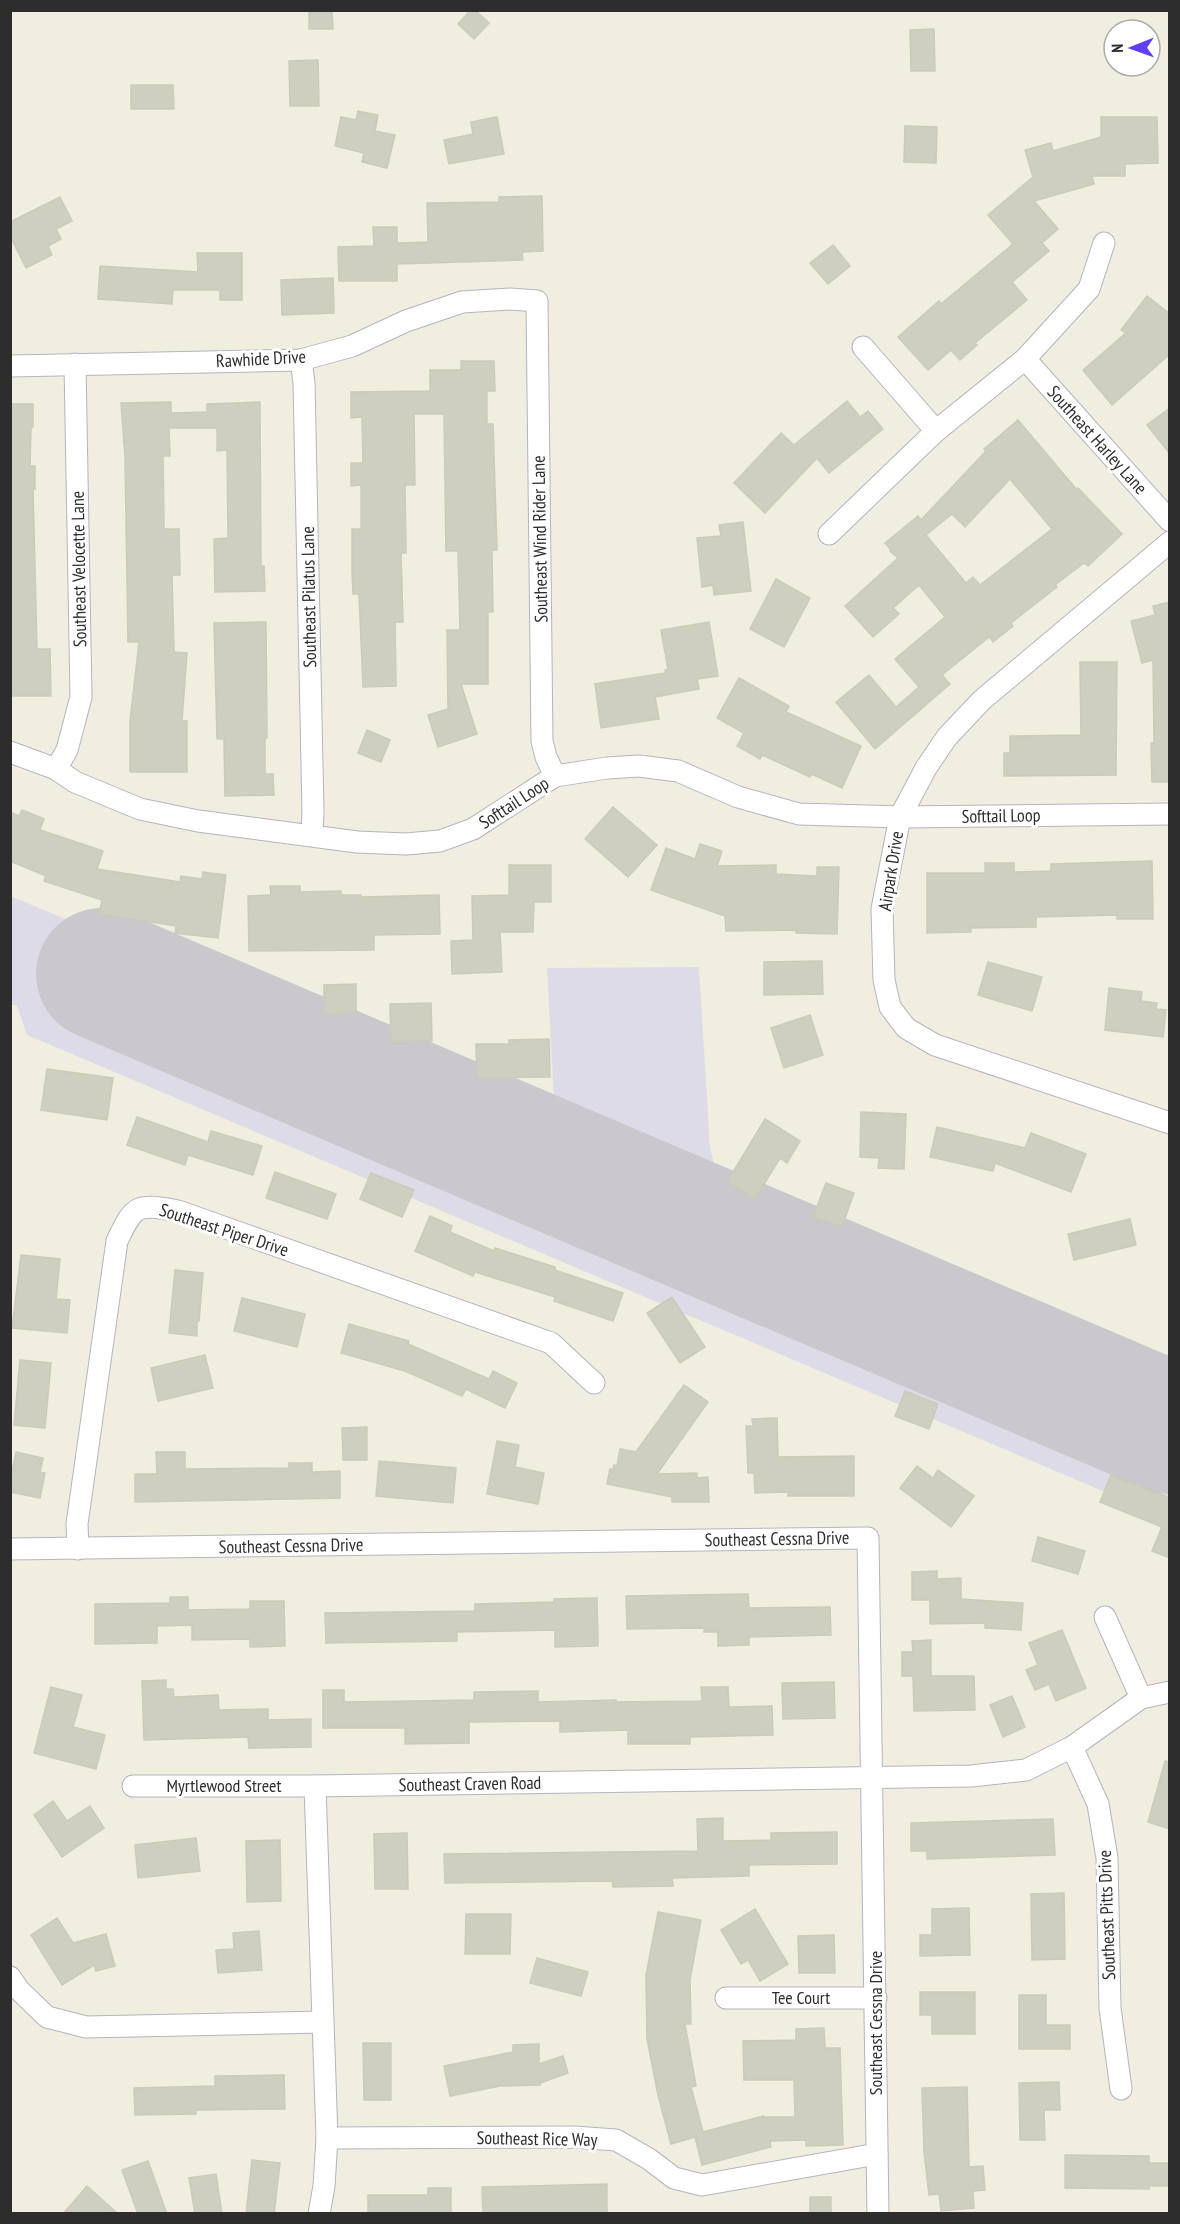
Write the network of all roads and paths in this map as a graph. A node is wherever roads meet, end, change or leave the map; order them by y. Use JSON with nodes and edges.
{"nodes":[{"id":1,"x":1104,"y":243,"type":"dead end"},
{"id":2,"x":537,"y":300,"type":"joint"},
{"id":3,"x":863,"y":348,"type":"dead end"},
{"id":4,"x":1025,"y":358,"type":"junction"},
{"id":5,"x":301,"y":360,"type":"junction"},
{"id":6,"x":75,"y":364,"type":"junction"},
{"id":7,"x":10,"y":366,"type":"edge"},
{"id":8,"x":936,"y":431,"type":"junction"},
{"id":9,"x":1170,"y":521,"type":"edge"},
{"id":10,"x":829,"y":534,"type":"dead end"},
{"id":11,"x":1170,"y":542,"type":"edge"},
{"id":12,"x":10,"y":752,"type":"edge"},
{"id":13,"x":56,"y":769,"type":"junction"},
{"id":14,"x":555,"y":776,"type":"junction"},
{"id":15,"x":1170,"y":814,"type":"edge"},
{"id":16,"x":900,"y":817,"type":"junction"},
{"id":17,"x":312,"y":834,"type":"junction"},
{"id":18,"x":1170,"y":1124,"type":"edge"},
{"id":19,"x":594,"y":1383,"type":"dead end"},
{"id":20,"x":10,"y":1549,"type":"edge"},
{"id":21,"x":78,"y":1549,"type":"junction"},
{"id":22,"x":1105,"y":1617,"type":"dead end"},
{"id":23,"x":1170,"y":1692,"type":"edge"},
{"id":24,"x":1141,"y":1698,"type":"junction"},
{"id":25,"x":1072,"y":1747,"type":"junction"},
{"id":26,"x":872,"y":1779,"type":"junction"},
{"id":27,"x":133,"y":1786,"type":"dead end"},
{"id":28,"x":315,"y":1786,"type":"junction"},
{"id":29,"x":10,"y":1977,"type":"edge"},
{"id":30,"x":726,"y":1998,"type":"dead end"},
{"id":31,"x":876,"y":1998,"type":"junction"},
{"id":32,"x":322,"y":2022,"type":"junction"},
{"id":33,"x":1121,"y":2089,"type":"dead end"},
{"id":34,"x":327,"y":2138,"type":"junction"},
{"id":35,"x":877,"y":2154,"type":"junction"},
{"id":36,"x":319,"y":2214,"type":"edge"},
{"id":37,"x":878,"y":2214,"type":"edge"}],
"edges":[{"from":1,"to":4,"type":"street"},
{"from":2,"to":5,"type":"street","name":"Rawhide Drive"},
{"from":2,"to":14,"type":"street","name":"Southeast Wind Rider Lane"},
{"from":3,"to":8,"type":"street"},
{"from":4,"to":8,"type":"street"},
{"from":4,"to":9,"type":"street","name":"Southeast Harley Lane"},
{"from":5,"to":6,"type":"street","name":"Rawhide Drive"},
{"from":5,"to":17,"type":"street","name":"Southeast Pilatus Lane"},
{"from":6,"to":7,"type":"street","name":"Rawhide Drive"},
{"from":6,"to":13,"type":"street","name":"Southeast Velocette Lane"},
{"from":8,"to":10,"type":"street"},
{"from":11,"to":16,"type":"street","name":"Airpark Drive"},
{"from":12,"to":13,"type":"street","name":"Softtail Loop"},
{"from":13,"to":17,"type":"street","name":"Softtail Loop"},
{"from":14,"to":16,"type":"street","name":"Softtail Loop"},
{"from":14,"to":17,"type":"street","name":"Softtail Loop"},
{"from":15,"to":16,"type":"street","name":"Softtail Loop"},
{"from":16,"to":18,"type":"street","name":"Airpark Drive"},
{"from":19,"to":21,"type":"street","name":"Southeast Piper Drive"},
{"from":20,"to":21,"type":"street","name":"Southeast Cessna Drive"},
{"from":21,"to":26,"type":"street","name":"Southeast Cessna Drive"},
{"from":22,"to":24,"type":"street"},
{"from":23,"to":24,"type":"street","name":"Southeast Craven Road"},
{"from":24,"to":25,"type":"street","name":"Southeast Craven Road"},
{"from":25,"to":26,"type":"street","name":"Southeast Craven Road"},
{"from":25,"to":33,"type":"street","name":"Southeast Pitts Drive"},
{"from":26,"to":28,"type":"street","name":"Southeast Craven Road"},
{"from":26,"to":31,"type":"street","name":"Southeast Cessna Drive"},
{"from":27,"to":28,"type":"street","name":"Myrtlewood Street"},
{"from":28,"to":32,"type":"street"},
{"from":29,"to":32,"type":"street"},
{"from":30,"to":31,"type":"street","name":"Tee Court"},
{"from":31,"to":35,"type":"street","name":"Southeast Cessna Drive"},
{"from":32,"to":34,"type":"street"},
{"from":34,"to":35,"type":"street","name":"Southeast Rice Way"},
{"from":34,"to":36,"type":"street"},
{"from":35,"to":37,"type":"street","name":"Southeast Cessna Drive"}]}
